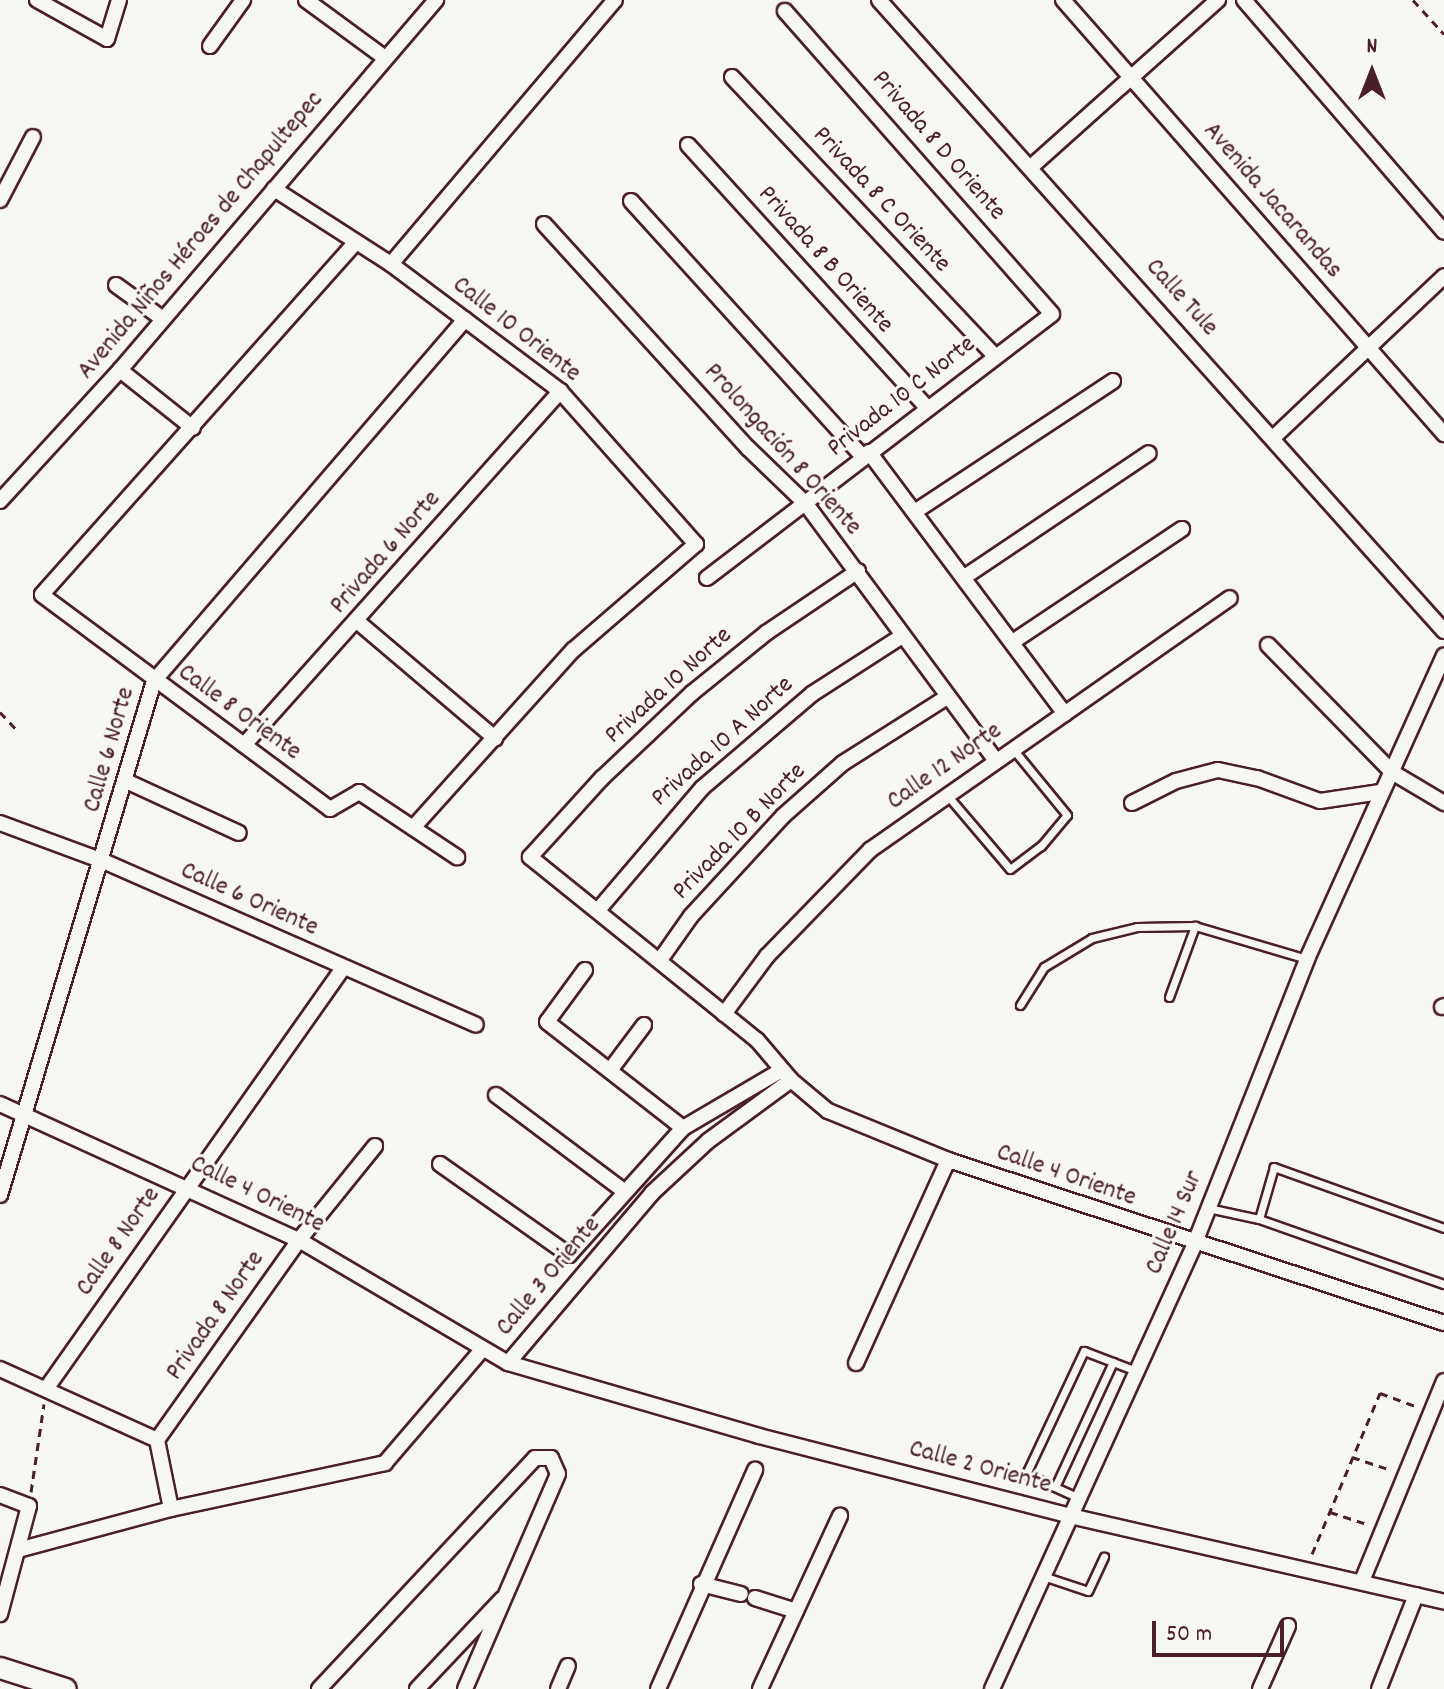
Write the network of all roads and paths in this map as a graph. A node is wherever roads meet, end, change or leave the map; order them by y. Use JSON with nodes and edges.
{"nodes":[{"id":1,"x":119,"y":0,"type":"edge"},
{"id":2,"x":243,"y":0,"type":"edge"},
{"id":3,"x":306,"y":0,"type":"edge"},
{"id":4,"x":436,"y":0,"type":"edge"},
{"id":5,"x":615,"y":0,"type":"edge"},
{"id":6,"x":879,"y":0,"type":"edge"},
{"id":7,"x":1063,"y":0,"type":"edge"},
{"id":8,"x":1218,"y":0,"type":"edge"},
{"id":9,"x":1244,"y":0,"type":"edge"},
{"id":10,"x":1413,"y":0,"type":"edge"},
{"id":11,"x":42,"y":1,"type":"edge"},
{"id":12,"x":785,"y":11,"type":"dead end"},
{"id":13,"x":1444,"y":34,"type":"edge"},
{"id":14,"x":210,"y":46,"type":"dead end"},
{"id":15,"x":384,"y":57,"type":"junction"},
{"id":16,"x":732,"y":77,"type":"dead end"},
{"id":17,"x":1132,"y":77,"type":"junction"},
{"id":18,"x":33,"y":137,"type":"dead end"},
{"id":19,"x":688,"y":145,"type":"dead end"},
{"id":20,"x":1031,"y":167,"type":"junction"},
{"id":21,"x":274,"y":189,"type":"junction"},
{"id":22,"x":0,"y":200,"type":"edge"},
{"id":23,"x":631,"y":201,"type":"dead end"},
{"id":24,"x":544,"y":224,"type":"dead end"},
{"id":25,"x":1444,"y":232,"type":"edge"},
{"id":26,"x":356,"y":242,"type":"junction"},
{"id":27,"x":391,"y":264,"type":"junction"},
{"id":28,"x":1444,"y":276,"type":"edge"},
{"id":29,"x":116,"y":285,"type":"dead end"},
{"id":30,"x":1052,"y":314,"type":"joint"},
{"id":31,"x":163,"y":319,"type":"junction"},
{"id":32,"x":465,"y":319,"type":"junction"},
{"id":33,"x":1370,"y":350,"type":"junction"},
{"id":34,"x":994,"y":355,"type":"junction"},
{"id":35,"x":120,"y":370,"type":"junction"},
{"id":36,"x":1113,"y":381,"type":"dead end"},
{"id":37,"x":560,"y":391,"type":"junction"},
{"id":38,"x":926,"y":407,"type":"junction"},
{"id":39,"x":193,"y":428,"type":"junction"},
{"id":40,"x":1444,"y":434,"type":"edge"},
{"id":41,"x":1274,"y":437,"type":"junction"},
{"id":42,"x":1149,"y":453,"type":"dead end"},
{"id":43,"x":866,"y":455,"type":"junction"},
{"id":44,"x":0,"y":501,"type":"edge"},
{"id":45,"x":806,"y":504,"type":"junction"},
{"id":46,"x":916,"y":511,"type":"junction"},
{"id":47,"x":1182,"y":529,"type":"dead end"},
{"id":48,"x":858,"y":571,"type":"junction"},
{"id":49,"x":966,"y":576,"type":"junction"},
{"id":50,"x":707,"y":578,"type":"dead end"},
{"id":51,"x":1230,"y":598,"type":"dead end"},
{"id":52,"x":358,"y":622,"type":"junction"},
{"id":53,"x":1444,"y":631,"type":"edge"},
{"id":54,"x":902,"y":636,"type":"junction"},
{"id":55,"x":1014,"y":641,"type":"junction"},
{"id":56,"x":1268,"y":645,"type":"dead end"},
{"id":57,"x":1444,"y":655,"type":"edge"},
{"id":58,"x":154,"y":681,"type":"junction"},
{"id":59,"x":947,"y":697,"type":"junction"},
{"id":60,"x":0,"y":712,"type":"edge"},
{"id":61,"x":1065,"y":714,"type":"junction"},
{"id":62,"x":17,"y":730,"type":"dead end"},
{"id":63,"x":495,"y":738,"type":"junction"},
{"id":64,"x":244,"y":745,"type":"junction"},
{"id":65,"x":1013,"y":749,"type":"junction"},
{"id":66,"x":996,"y":761,"type":"junction"},
{"id":67,"x":1392,"y":772,"type":"junction"},
{"id":68,"x":126,"y":781,"type":"junction"},
{"id":69,"x":1380,"y":792,"type":"junction"},
{"id":70,"x":947,"y":795,"type":"junction"},
{"id":71,"x":1132,"y":803,"type":"dead end"},
{"id":72,"x":1444,"y":803,"type":"edge"},
{"id":73,"x":0,"y":823,"type":"edge"},
{"id":74,"x":413,"y":828,"type":"junction"},
{"id":75,"x":239,"y":833,"type":"dead end"},
{"id":76,"x":457,"y":857,"type":"dead end"},
{"id":77,"x":530,"y":857,"type":"joint"},
{"id":78,"x":103,"y":861,"type":"junction"},
{"id":79,"x":599,"y":909,"type":"junction"},
{"id":80,"x":1195,"y":926,"type":"junction"},
{"id":81,"x":1307,"y":959,"type":"junction"},
{"id":82,"x":660,"y":960,"type":"junction"},
{"id":83,"x":343,"y":968,"type":"junction"},
{"id":84,"x":585,"y":970,"type":"dead end"},
{"id":85,"x":1169,"y":997,"type":"dead end"},
{"id":86,"x":1020,"y":1005,"type":"dead end"},
{"id":87,"x":724,"y":1014,"type":"junction"},
{"id":88,"x":476,"y":1025,"type":"dead end"},
{"id":89,"x":644,"y":1025,"type":"dead end"},
{"id":90,"x":611,"y":1069,"type":"junction"},
{"id":91,"x":786,"y":1075,"type":"junction"},
{"id":92,"x":496,"y":1095,"type":"dead end"},
{"id":93,"x":0,"y":1104,"type":"edge"},
{"id":94,"x":24,"y":1114,"type":"junction"},
{"id":95,"x":683,"y":1128,"type":"junction"},
{"id":96,"x":375,"y":1146,"type":"dead end"},
{"id":97,"x":948,"y":1160,"type":"junction"},
{"id":98,"x":440,"y":1164,"type":"dead end"},
{"id":99,"x":186,"y":1187,"type":"junction"},
{"id":100,"x":624,"y":1191,"type":"junction"},
{"id":101,"x":0,"y":1195,"type":"edge"},
{"id":102,"x":1208,"y":1208,"type":"junction"},
{"id":103,"x":1259,"y":1219,"type":"junction"},
{"id":104,"x":1444,"y":1228,"type":"edge"},
{"id":105,"x":299,"y":1240,"type":"junction"},
{"id":106,"x":1194,"y":1245,"type":"junction"},
{"id":107,"x":1444,"y":1284,"type":"edge"},
{"id":108,"x":1444,"y":1323,"type":"edge"},
{"id":109,"x":482,"y":1350,"type":"junction"},
{"id":110,"x":1113,"y":1362,"type":"junction"},
{"id":111,"x":508,"y":1363,"type":"junction"},
{"id":112,"x":856,"y":1363,"type":"dead end"},
{"id":113,"x":0,"y":1369,"type":"edge"},
{"id":114,"x":1136,"y":1371,"type":"junction"},
{"id":115,"x":1444,"y":1381,"type":"edge"},
{"id":116,"x":46,"y":1389,"type":"junction"},
{"id":117,"x":1431,"y":1412,"type":"junction"},
{"id":118,"x":157,"y":1440,"type":"junction"},
{"id":119,"x":1352,"y":1456,"type":"junction"},
{"id":120,"x":755,"y":1470,"type":"dead end"},
{"id":121,"x":1406,"y":1475,"type":"junction"},
{"id":122,"x":1055,"y":1487,"type":"junction"},
{"id":123,"x":0,"y":1495,"type":"edge"},
{"id":124,"x":1079,"y":1498,"type":"junction"},
{"id":125,"x":29,"y":1506,"type":"junction"},
{"id":126,"x":171,"y":1509,"type":"junction"},
{"id":127,"x":1330,"y":1512,"type":"junction"},
{"id":128,"x":840,"y":1516,"type":"dead end"},
{"id":129,"x":1070,"y":1516,"type":"junction"},
{"id":130,"x":1384,"y":1528,"type":"junction"},
{"id":131,"x":18,"y":1550,"type":"junction"},
{"id":132,"x":1104,"y":1556,"type":"dead end"},
{"id":133,"x":1306,"y":1569,"type":"junction"},
{"id":134,"x":1043,"y":1576,"type":"junction"},
{"id":135,"x":1362,"y":1581,"type":"junction"},
{"id":136,"x":701,"y":1584,"type":"junction"},
{"id":137,"x":510,"y":1591,"type":"junction"},
{"id":138,"x":1416,"y":1595,"type":"junction"},
{"id":139,"x":1444,"y":1602,"type":"edge"},
{"id":140,"x":796,"y":1611,"type":"junction"},
{"id":141,"x":0,"y":1614,"type":"edge"},
{"id":142,"x":1288,"y":1626,"type":"dead end"},
{"id":143,"x":568,"y":1666,"type":"dead end"},
{"id":144,"x":0,"y":1668,"type":"edge"},
{"id":145,"x":66,"y":1689,"type":"edge"},
{"id":146,"x":319,"y":1689,"type":"edge"},
{"id":147,"x":417,"y":1689,"type":"edge"},
{"id":148,"x":465,"y":1689,"type":"edge"},
{"id":149,"x":558,"y":1689,"type":"edge"},
{"id":150,"x":658,"y":1689,"type":"edge"},
{"id":151,"x":760,"y":1689,"type":"edge"},
{"id":152,"x":992,"y":1689,"type":"edge"},
{"id":153,"x":1260,"y":1689,"type":"edge"},
{"id":154,"x":1379,"y":1689,"type":"edge"}],
"edges":[{"from":1,"to":11,"type":"street"},
{"from":2,"to":14,"type":"street"},
{"from":3,"to":15,"type":"street"},
{"from":4,"to":15,"type":"street","name":"Avenida Niños Héroes de Chapultepec"},
{"from":5,"to":27,"type":"street"},
{"from":6,"to":20,"type":"street","name":"Calle Tule"},
{"from":7,"to":17,"type":"street","name":"Avenida Jacarandas"},
{"from":8,"to":17,"type":"street"},
{"from":9,"to":25,"type":"street"},
{"from":10,"to":13,"type":"path"},
{"from":12,"to":30,"type":"street","name":"Privada 8 D Oriente"},
{"from":15,"to":21,"type":"street","name":"Avenida Niños Héroes de Chapultepec"},
{"from":16,"to":34,"type":"street","name":"Privada 8 C Oriente"},
{"from":17,"to":20,"type":"street"},
{"from":17,"to":33,"type":"street","name":"Avenida Jacarandas"},
{"from":18,"to":22,"type":"street"},
{"from":19,"to":38,"type":"street","name":"Privada 8 B Oriente"},
{"from":20,"to":41,"type":"street","name":"Calle Tule"},
{"from":21,"to":26,"type":"street","name":"Calle 10 Oriente"},
{"from":21,"to":31,"type":"street","name":"Avenida Niños Héroes de Chapultepec"},
{"from":23,"to":43,"type":"street"},
{"from":24,"to":45,"type":"street","name":"Prolongación 8 Oriente"},
{"from":26,"to":27,"type":"street","name":"Calle 10 Oriente"},
{"from":26,"to":39,"type":"street"},
{"from":27,"to":32,"type":"street","name":"Calle 10 Oriente"},
{"from":28,"to":33,"type":"street"},
{"from":29,"to":31,"type":"street"},
{"from":30,"to":34,"type":"street","name":"Privada 10 C Norte"},
{"from":31,"to":35,"type":"street","name":"Avenida Niños Héroes de Chapultepec"},
{"from":32,"to":37,"type":"street","name":"Calle 10 Oriente"},
{"from":32,"to":58,"type":"street","name":"Calle 6 Norte"},
{"from":33,"to":40,"type":"street","name":"Avenida Jacarandas"},
{"from":33,"to":41,"type":"street"},
{"from":34,"to":38,"type":"street","name":"Privada 10 C Norte"},
{"from":35,"to":39,"type":"street"},
{"from":35,"to":44,"type":"street","name":"Avenida Niños Héroes de Chapultepec"},
{"from":36,"to":46,"type":"street"},
{"from":37,"to":52,"type":"street","name":"Privada 6 Norte"},
{"from":37,"to":63,"type":"street","name":"Calle 10 Oriente"},
{"from":38,"to":43,"type":"street","name":"Privada 10 C Norte"},
{"from":39,"to":58,"type":"street","name":"Calle 8 Oriente"},
{"from":41,"to":53,"type":"street","name":"Calle Tule"},
{"from":42,"to":49,"type":"street"},
{"from":43,"to":45,"type":"street","name":"Privada 10 C Norte"},
{"from":43,"to":46,"type":"street"},
{"from":45,"to":48,"type":"street","name":"Prolongación 8 Oriente"},
{"from":45,"to":50,"type":"street","name":"Privada 10 C Norte"},
{"from":46,"to":49,"type":"street"},
{"from":47,"to":55,"type":"street"},
{"from":48,"to":54,"type":"street","name":"Prolongación 8 Oriente"},
{"from":48,"to":77,"type":"street","name":"Privada 10 Norte"},
{"from":49,"to":55,"type":"street"},
{"from":51,"to":61,"type":"street","name":"Calle 12 Norte"},
{"from":52,"to":63,"type":"street"},
{"from":52,"to":64,"type":"street","name":"Privada 6 Norte"},
{"from":54,"to":59,"type":"street","name":"Prolongación 8 Oriente"},
{"from":54,"to":79,"type":"street","name":"Privada 10 A Norte"},
{"from":55,"to":61,"type":"street"},
{"from":56,"to":67,"type":"street"},
{"from":57,"to":67,"type":"street","name":"Calle 14 Sur"},
{"from":58,"to":64,"type":"street","name":"Calle 8 Oriente"},
{"from":58,"to":68,"type":"street","name":"Calle 6 Norte"},
{"from":59,"to":66,"type":"street","name":"Prolongación 8 Oriente"},
{"from":59,"to":82,"type":"street","name":"Privada 10 B Norte"},
{"from":60,"to":62,"type":"path"},
{"from":61,"to":65,"type":"street","name":"Calle 12 Norte"},
{"from":63,"to":74,"type":"street"},
{"from":64,"to":74,"type":"street","name":"Calle 8 Oriente"},
{"from":65,"to":66,"type":"street","name":"Calle 12 Norte"},
{"from":65,"to":70,"type":"lane"},
{"from":66,"to":70,"type":"street","name":"Calle 12 Norte"},
{"from":67,"to":69,"type":"street","name":"Calle 14 Sur"},
{"from":67,"to":72,"type":"street"},
{"from":68,"to":75,"type":"street"},
{"from":68,"to":78,"type":"street","name":"Calle 6 Norte"},
{"from":69,"to":71,"type":"street"},
{"from":69,"to":81,"type":"street","name":"Calle 14 Sur"},
{"from":70,"to":87,"type":"street","name":"Calle 12 Norte"},
{"from":73,"to":78,"type":"street","name":"Calle 6 Oriente"},
{"from":74,"to":76,"type":"street","name":"Calle 8 Oriente"},
{"from":77,"to":79,"type":"street","name":"Calle 4 Oriente"},
{"from":78,"to":83,"type":"street","name":"Calle 6 Oriente"},
{"from":78,"to":94,"type":"street","name":"Calle 6 Norte"},
{"from":79,"to":82,"type":"street","name":"Calle 4 Oriente"},
{"from":80,"to":81,"type":"lane"},
{"from":80,"to":85,"type":"lane"},
{"from":80,"to":86,"type":"lane"},
{"from":81,"to":102,"type":"street","name":"Calle 14 Sur"},
{"from":82,"to":87,"type":"street","name":"Calle 4 Oriente"},
{"from":83,"to":88,"type":"street","name":"Calle 6 Oriente"},
{"from":83,"to":99,"type":"street","name":"Calle 8 Norte"},
{"from":84,"to":90,"type":"street"},
{"from":87,"to":91,"type":"street","name":"Calle 4 Oriente"},
{"from":89,"to":90,"type":"street"},
{"from":90,"to":95,"type":"street"},
{"from":91,"to":95,"type":"street"},
{"from":91,"to":97,"type":"street","name":"Calle 4 Oriente"},
{"from":91,"to":111,"type":"street","name":"Calle 3 Oriente"},
{"from":92,"to":100,"type":"street"},
{"from":93,"to":94,"type":"street","name":"Calle 4 Oriente"},
{"from":94,"to":99,"type":"street","name":"Calle 4 Oriente"},
{"from":94,"to":101,"type":"street","name":"Calle 6 Norte"},
{"from":95,"to":100,"type":"street"},
{"from":96,"to":105,"type":"street","name":"Privada 8 Norte"},
{"from":97,"to":106,"type":"street","name":"Calle 4 Oriente"},
{"from":97,"to":112,"type":"street"},
{"from":98,"to":100,"type":"street"},
{"from":99,"to":105,"type":"street","name":"Calle 4 Oriente"},
{"from":99,"to":116,"type":"street","name":"Calle 8 Norte"},
{"from":102,"to":103,"type":"lane"},
{"from":102,"to":106,"type":"street","name":"Calle 14 Sur"},
{"from":103,"to":104,"type":"lane"},
{"from":103,"to":107,"type":"lane"},
{"from":105,"to":109,"type":"street","name":"Calle 4 Oriente"},
{"from":105,"to":118,"type":"street","name":"Privada 8 Norte"},
{"from":106,"to":108,"type":"street","name":"Calle 4 Oriente"},
{"from":106,"to":114,"type":"street","name":"Calle 14 Sur"},
{"from":109,"to":111,"type":"street","name":"Calle 3 Oriente"},
{"from":109,"to":126,"type":"street","name":"Calle 3 Oriente"},
{"from":110,"to":114,"type":"lane"},
{"from":110,"to":122,"type":"lane"},
{"from":110,"to":122,"type":"lane"},
{"from":111,"to":129,"type":"street","name":"Calle 2 Oriente"},
{"from":113,"to":116,"type":"street"},
{"from":114,"to":124,"type":"street","name":"Calle 14 Sur"},
{"from":115,"to":117,"type":"street"},
{"from":116,"to":118,"type":"street"},
{"from":116,"to":125,"type":"path"},
{"from":117,"to":119,"type":"path"},
{"from":117,"to":121,"type":"street"},
{"from":118,"to":126,"type":"street"},
{"from":119,"to":121,"type":"path"},
{"from":119,"to":127,"type":"path"},
{"from":120,"to":136,"type":"street"},
{"from":121,"to":130,"type":"street"},
{"from":122,"to":124,"type":"lane"},
{"from":123,"to":125,"type":"street"},
{"from":124,"to":129,"type":"street","name":"Calle 14 Sur"},
{"from":125,"to":131,"type":"street"},
{"from":126,"to":131,"type":"street","name":"Calle 3 Oriente"},
{"from":127,"to":130,"type":"path"},
{"from":127,"to":133,"type":"path"},
{"from":128,"to":140,"type":"street"},
{"from":129,"to":133,"type":"street","name":"Calle 2 Oriente"},
{"from":129,"to":134,"type":"street","name":"Calle 14 Sur"},
{"from":130,"to":135,"type":"street"},
{"from":131,"to":141,"type":"street"},
{"from":132,"to":134,"type":"lane"},
{"from":133,"to":135,"type":"street","name":"Calle 2 Oriente"},
{"from":134,"to":152,"type":"street","name":"Calle 14 Sur"},
{"from":135,"to":138,"type":"street","name":"Calle 2 Oriente"},
{"from":136,"to":140,"type":"street"},
{"from":136,"to":150,"type":"street"},
{"from":137,"to":146,"type":"street"},
{"from":137,"to":147,"type":"street"},
{"from":137,"to":148,"type":"street"},
{"from":138,"to":139,"type":"street","name":"Calle 2 Oriente"},
{"from":138,"to":154,"type":"street"},
{"from":140,"to":151,"type":"street"},
{"from":142,"to":153,"type":"street"},
{"from":143,"to":149,"type":"street"},
{"from":144,"to":145,"type":"street"}]}
